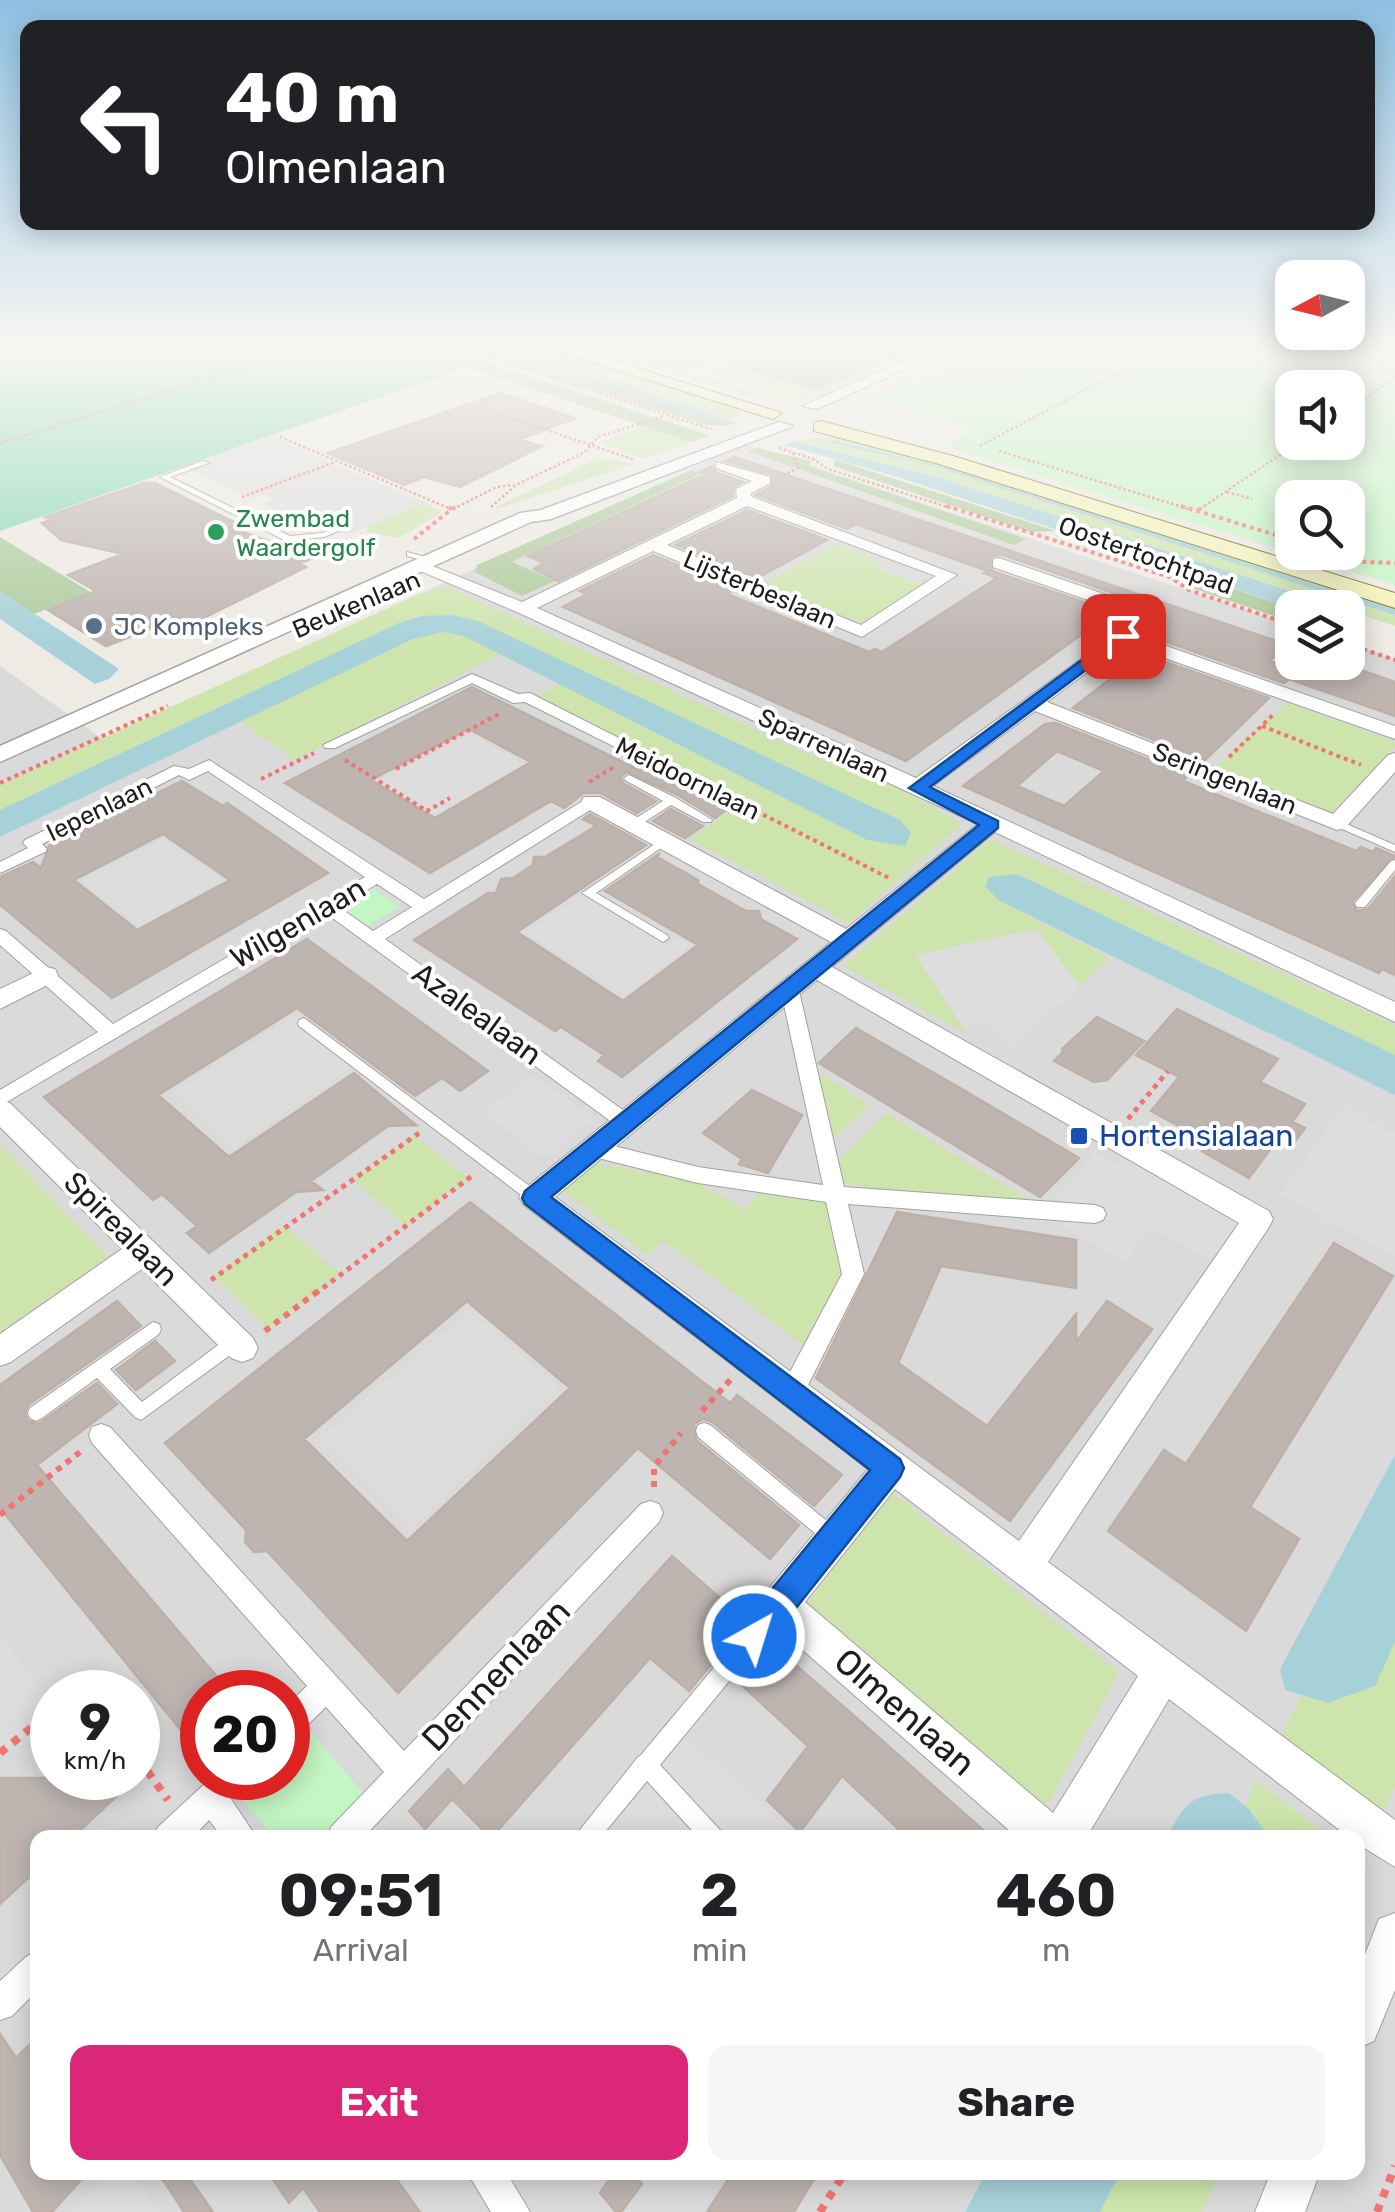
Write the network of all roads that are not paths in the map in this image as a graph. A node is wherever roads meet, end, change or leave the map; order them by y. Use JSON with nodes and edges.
{"nodes":[{"id":1,"x":716,"y":448,"type":"edge"},
{"id":2,"x":913,"y":448,"type":"edge"},
{"id":3,"x":933,"y":448,"type":"edge"},
{"id":4,"x":205,"y":463,"type":"dead end"},
{"id":5,"x":721,"y":465,"type":"dead end"},
{"id":6,"x":746,"y":500,"type":"junction"},
{"id":7,"x":346,"y":526,"type":"dead end"},
{"id":8,"x":653,"y":544,"type":"junction"},
{"id":9,"x":422,"y":562,"type":"junction"},
{"id":10,"x":999,"y":562,"type":"dead end"},
{"id":11,"x":1395,"y":592,"type":"edge"},
{"id":12,"x":1395,"y":601,"type":"edge"},
{"id":13,"x":523,"y":608,"type":"junction"},
{"id":14,"x":1123,"y":636,"type":"junction"},
{"id":15,"x":1033,"y":703,"type":"junction"},
{"id":16,"x":1395,"y":733,"type":"edge"},
{"id":17,"x":330,"y":745,"type":"road end"},
{"id":18,"x":0,"y":758,"type":"edge"},
{"id":19,"x":1389,"y":766,"type":"edge"},
{"id":20,"x":630,"y":778,"type":"dead end"},
{"id":21,"x":918,"y":788,"type":"junction"},
{"id":22,"x":591,"y":792,"type":"joint"},
{"id":23,"x":672,"y":800,"type":"junction"},
{"id":24,"x":740,"y":803,"type":"road end"},
{"id":25,"x":707,"y":820,"type":"dead end"},
{"id":26,"x":1338,"y":823,"type":"junction"},
{"id":27,"x":634,"y":824,"type":"junction"},
{"id":28,"x":991,"y":824,"type":"junction"},
{"id":29,"x":664,"y":841,"type":"junction"},
{"id":30,"x":1395,"y":849,"type":"edge"},
{"id":31,"x":1395,"y":863,"type":"edge"},
{"id":32,"x":0,"y":868,"type":"edge"},
{"id":33,"x":377,"y":877,"type":"junction"},
{"id":34,"x":1361,"y":904,"type":"dead end"},
{"id":35,"x":327,"y":906,"type":"junction"},
{"id":36,"x":424,"y":907,"type":"junction"},
{"id":37,"x":0,"y":935,"type":"edge"},
{"id":38,"x":664,"y":938,"type":"dead end"},
{"id":39,"x":372,"y":939,"type":"junction"},
{"id":40,"x":849,"y":942,"type":"junction"},
{"id":41,"x":818,"y":968,"type":"junction"},
{"id":42,"x":46,"y":976,"type":"junction"},
{"id":43,"x":790,"y":991,"type":"junction"},
{"id":44,"x":0,"y":1000,"type":"edge"},
{"id":45,"x":1395,"y":1013,"type":"edge"},
{"id":46,"x":304,"y":1023,"type":"dead end"},
{"id":47,"x":111,"y":1034,"type":"junction"},
{"id":48,"x":0,"y":1099,"type":"edge"},
{"id":49,"x":0,"y":1110,"type":"edge"},
{"id":50,"x":627,"y":1122,"type":"junction"},
{"id":51,"x":594,"y":1150,"type":"junction"},
{"id":52,"x":837,"y":1195,"type":"junction"},
{"id":53,"x":534,"y":1198,"type":"junction"},
{"id":54,"x":1095,"y":1214,"type":"dead end"},
{"id":55,"x":142,"y":1252,"type":"junction"},
{"id":56,"x":153,"y":1329,"type":"dead end"},
{"id":57,"x":239,"y":1345,"type":"joint"},
{"id":58,"x":0,"y":1352,"type":"edge"},
{"id":59,"x":100,"y":1370,"type":"junction"},
{"id":60,"x":792,"y":1391,"type":"junction"},
{"id":61,"x":36,"y":1413,"type":"dead end"},
{"id":62,"x":704,"y":1431,"type":"dead end"},
{"id":63,"x":101,"y":1435,"type":"road end"},
{"id":64,"x":890,"y":1468,"type":"junction"},
{"id":65,"x":650,"y":1513,"type":"dead end"},
{"id":66,"x":833,"y":1538,"type":"junction"},
{"id":67,"x":1024,"y":1566,"type":"junction"},
{"id":68,"x":779,"y":1604,"type":"junction"},
{"id":69,"x":1162,"y":1672,"type":"junction"},
{"id":70,"x":326,"y":1688,"type":"junction"},
{"id":71,"x":310,"y":1703,"type":"edge"},
{"id":72,"x":645,"y":1764,"type":"junction"},
{"id":73,"x":403,"y":1772,"type":"junction"},
{"id":74,"x":208,"y":1800,"type":"edge"},
{"id":75,"x":226,"y":1800,"type":"edge"},
{"id":76,"x":177,"y":1830,"type":"edge"},
{"id":77,"x":239,"y":1830,"type":"edge"},
{"id":78,"x":349,"y":1830,"type":"edge"},
{"id":79,"x":592,"y":1830,"type":"edge"},
{"id":80,"x":707,"y":1830,"type":"edge"},
{"id":81,"x":1041,"y":1830,"type":"edge"},
{"id":82,"x":1067,"y":1830,"type":"edge"},
{"id":83,"x":1395,"y":1846,"type":"edge"},
{"id":84,"x":1395,"y":1935,"type":"edge"},
{"id":85,"x":30,"y":1975,"type":"edge"},
{"id":86,"x":0,"y":2004,"type":"edge"},
{"id":87,"x":1365,"y":2008,"type":"edge"},
{"id":88,"x":490,"y":2180,"type":"edge"},
{"id":89,"x":1293,"y":2180,"type":"edge"},
{"id":90,"x":512,"y":2212,"type":"edge"},
{"id":91,"x":1280,"y":2212,"type":"edge"}],
"edges":[{"from":1,"to":9,"type":"street","name":"Beukenlaan"},
{"from":2,"to":12,"type":"main road"},
{"from":3,"to":11,"type":"main road"},
{"from":4,"to":7,"type":"lane"},
{"from":5,"to":6,"type":"street"},
{"from":6,"to":8,"type":"street","name":"Lijsterbeslaan"},
{"from":6,"to":8,"type":"street","name":"Lijsterbeslaan"},
{"from":8,"to":13,"type":"street","name":"Lijsterbeslaan"},
{"from":9,"to":13,"type":"street","name":"Sparrenlaan"},
{"from":9,"to":18,"type":"street","name":"Beukenlaan"},
{"from":10,"to":14,"type":"street"},
{"from":13,"to":21,"type":"street","name":"Sparrenlaan"},
{"from":14,"to":15,"type":"street"},
{"from":14,"to":16,"type":"street"},
{"from":15,"to":21,"type":"street"},
{"from":15,"to":26,"type":"street","name":"Seringenlaan"},
{"from":17,"to":24,"type":"street","name":"Meidoornlaan"},
{"from":19,"to":26,"type":"street","name":"Seringenlaan"},
{"from":20,"to":23,"type":"lane"},
{"from":21,"to":28,"type":"street","name":"Sparrenlaan"},
{"from":22,"to":27,"type":"street"},
{"from":22,"to":36,"type":"street"},
{"from":23,"to":25,"type":"lane"},
{"from":23,"to":27,"type":"lane"},
{"from":26,"to":30,"type":"lane"},
{"from":27,"to":29,"type":"street"},
{"from":28,"to":40,"type":"street"},
{"from":28,"to":45,"type":"street","name":"Sparrenlaan"},
{"from":29,"to":38,"type":"lane"},
{"from":29,"to":40,"type":"street"},
{"from":31,"to":34,"type":"lane"},
{"from":32,"to":33,"type":"street","name":"Iepenlaan"},
{"from":33,"to":35,"type":"street","name":"Wilgenlaan"},
{"from":33,"to":36,"type":"street","name":"Wilgenlaan"},
{"from":35,"to":39,"type":"street","name":"Azalealaan"},
{"from":35,"to":47,"type":"street","name":"Wilgenlaan"},
{"from":36,"to":39,"type":"street"},
{"from":37,"to":42,"type":"street"},
{"from":39,"to":50,"type":"street","name":"Azalealaan"},
{"from":40,"to":41,"type":"street"},
{"from":41,"to":43,"type":"street"},
{"from":41,"to":67,"type":"street"},
{"from":42,"to":44,"type":"street"},
{"from":42,"to":47,"type":"street"},
{"from":43,"to":50,"type":"street"},
{"from":43,"to":52,"type":"street"},
{"from":46,"to":53,"type":"lane"},
{"from":47,"to":48,"type":"street","name":"Wilgenlaan"},
{"from":49,"to":55,"type":"street","name":"Spirealaan"},
{"from":50,"to":51,"type":"street"},
{"from":51,"to":52,"type":"street"},
{"from":51,"to":53,"type":"street"},
{"from":52,"to":54,"type":"street"},
{"from":52,"to":60,"type":"street"},
{"from":53,"to":60,"type":"street"},
{"from":55,"to":57,"type":"street","name":"Spirealaan"},
{"from":55,"to":58,"type":"street"},
{"from":56,"to":59,"type":"lane"},
{"from":57,"to":59,"type":"lane"},
{"from":59,"to":61,"type":"lane"},
{"from":60,"to":64,"type":"street"},
{"from":62,"to":66,"type":"lane"},
{"from":63,"to":70,"type":"street"},
{"from":64,"to":66,"type":"street"},
{"from":64,"to":67,"type":"street"},
{"from":65,"to":73,"type":"street","name":"Dennenlaan"},
{"from":66,"to":68,"type":"street"},
{"from":67,"to":69,"type":"street"},
{"from":68,"to":72,"type":"lane"},
{"from":68,"to":81,"type":"street","name":"Olmenlaan"},
{"from":69,"to":82,"type":"street"},
{"from":69,"to":83,"type":"street"},
{"from":70,"to":71,"type":"street"},
{"from":70,"to":73,"type":"street"},
{"from":72,"to":79,"type":"lane"},
{"from":72,"to":80,"type":"lane"},
{"from":73,"to":78,"type":"street","name":"Dennenlaan"},
{"from":74,"to":76,"type":"street"},
{"from":75,"to":77,"type":"street"},
{"from":84,"to":87,"type":"street"},
{"from":85,"to":86,"type":"street"},
{"from":88,"to":90,"type":"street"},
{"from":89,"to":91,"type":"street"}]}
